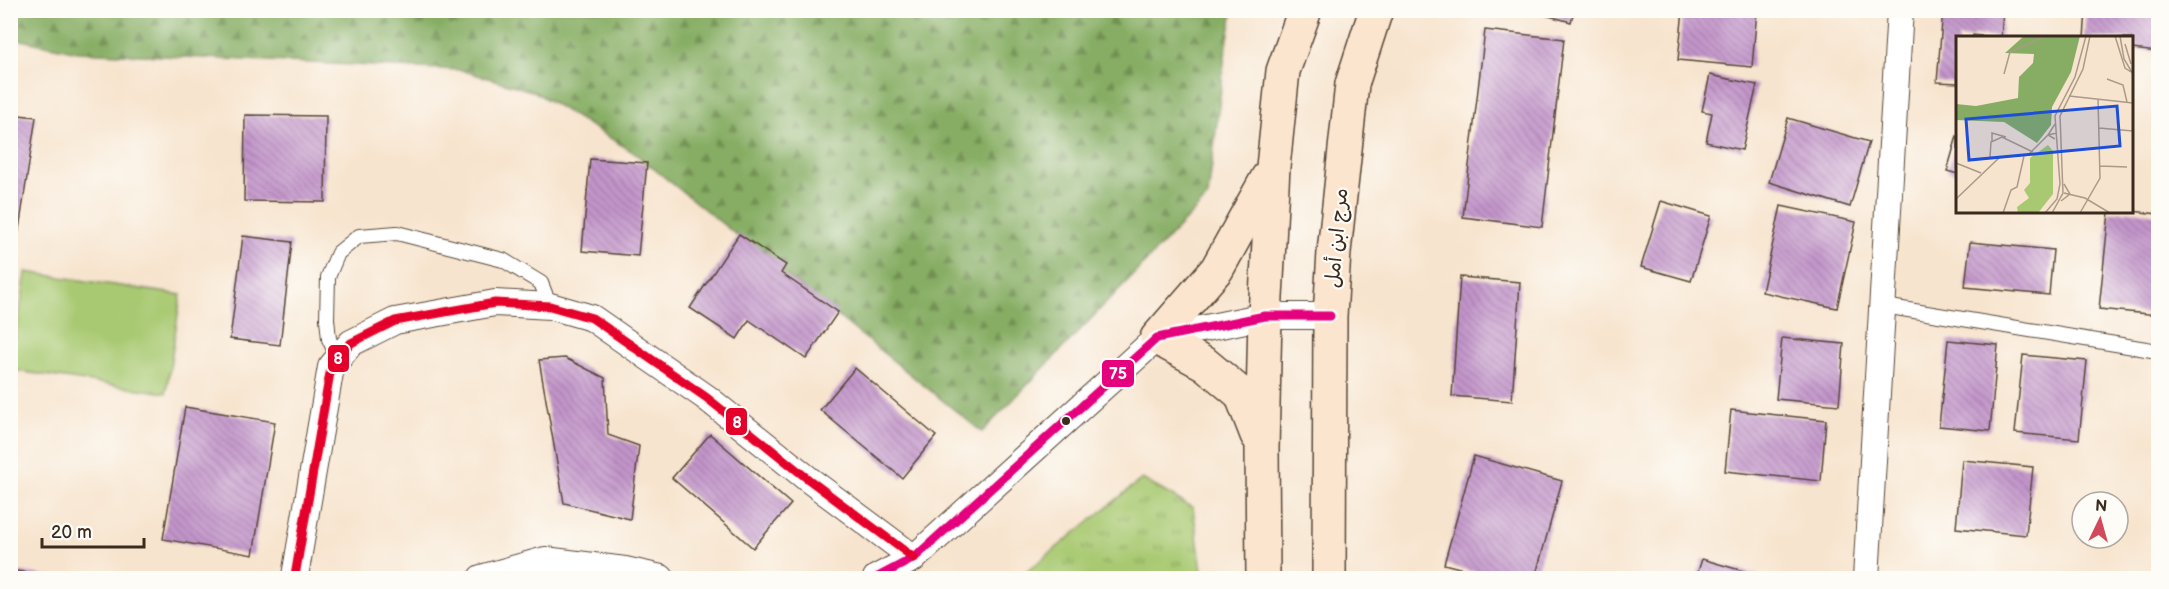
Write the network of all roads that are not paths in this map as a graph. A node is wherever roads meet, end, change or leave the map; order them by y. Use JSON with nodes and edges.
{"nodes":[{"id":1,"x":1305,"y":10,"type":"edge"},
{"id":2,"x":1376,"y":10,"type":"edge"},
{"id":3,"x":1900,"y":10,"type":"edge"},
{"id":4,"x":1273,"y":167,"type":"junction"},
{"id":5,"x":550,"y":306,"type":"junction"},
{"id":6,"x":1884,"y":306,"type":"junction"},
{"id":7,"x":1265,"y":316,"type":"junction"},
{"id":8,"x":1330,"y":316,"type":"junction"},
{"id":9,"x":1157,"y":339,"type":"junction"},
{"id":10,"x":2158,"y":351,"type":"edge"},
{"id":11,"x":338,"y":358,"type":"junction"},
{"id":12,"x":1262,"y":448,"type":"junction"},
{"id":13,"x":914,"y":558,"type":"junction"},
{"id":14,"x":295,"y":576,"type":"dead end"},
{"id":15,"x":481,"y":579,"type":"edge"},
{"id":16,"x":661,"y":579,"type":"edge"},
{"id":17,"x":876,"y":579,"type":"edge"},
{"id":18,"x":1263,"y":579,"type":"edge"},
{"id":19,"x":1329,"y":579,"type":"edge"},
{"id":20,"x":1866,"y":579,"type":"edge"}],
"edges":[{"from":1,"to":4,"type":"street"},
{"from":2,"to":8,"type":"street","name":"مرج ابن أمل"},
{"from":3,"to":6,"type":"street"},
{"from":4,"to":7,"type":"street"},
{"from":4,"to":9,"type":"street"},
{"from":5,"to":11,"type":"street"},
{"from":5,"to":11,"type":"lane"},
{"from":5,"to":13,"type":"street"},
{"from":6,"to":10,"type":"lane"},
{"from":6,"to":20,"type":"street"},
{"from":7,"to":8,"type":"street"},
{"from":7,"to":9,"type":"street"},
{"from":7,"to":12,"type":"street"},
{"from":8,"to":19,"type":"street","name":"مرج ابن أمل"},
{"from":9,"to":12,"type":"street"},
{"from":9,"to":13,"type":"street"},
{"from":11,"to":14,"type":"street"},
{"from":12,"to":18,"type":"street"},
{"from":13,"to":17,"type":"street"},
{"from":15,"to":16,"type":"street"}]}
